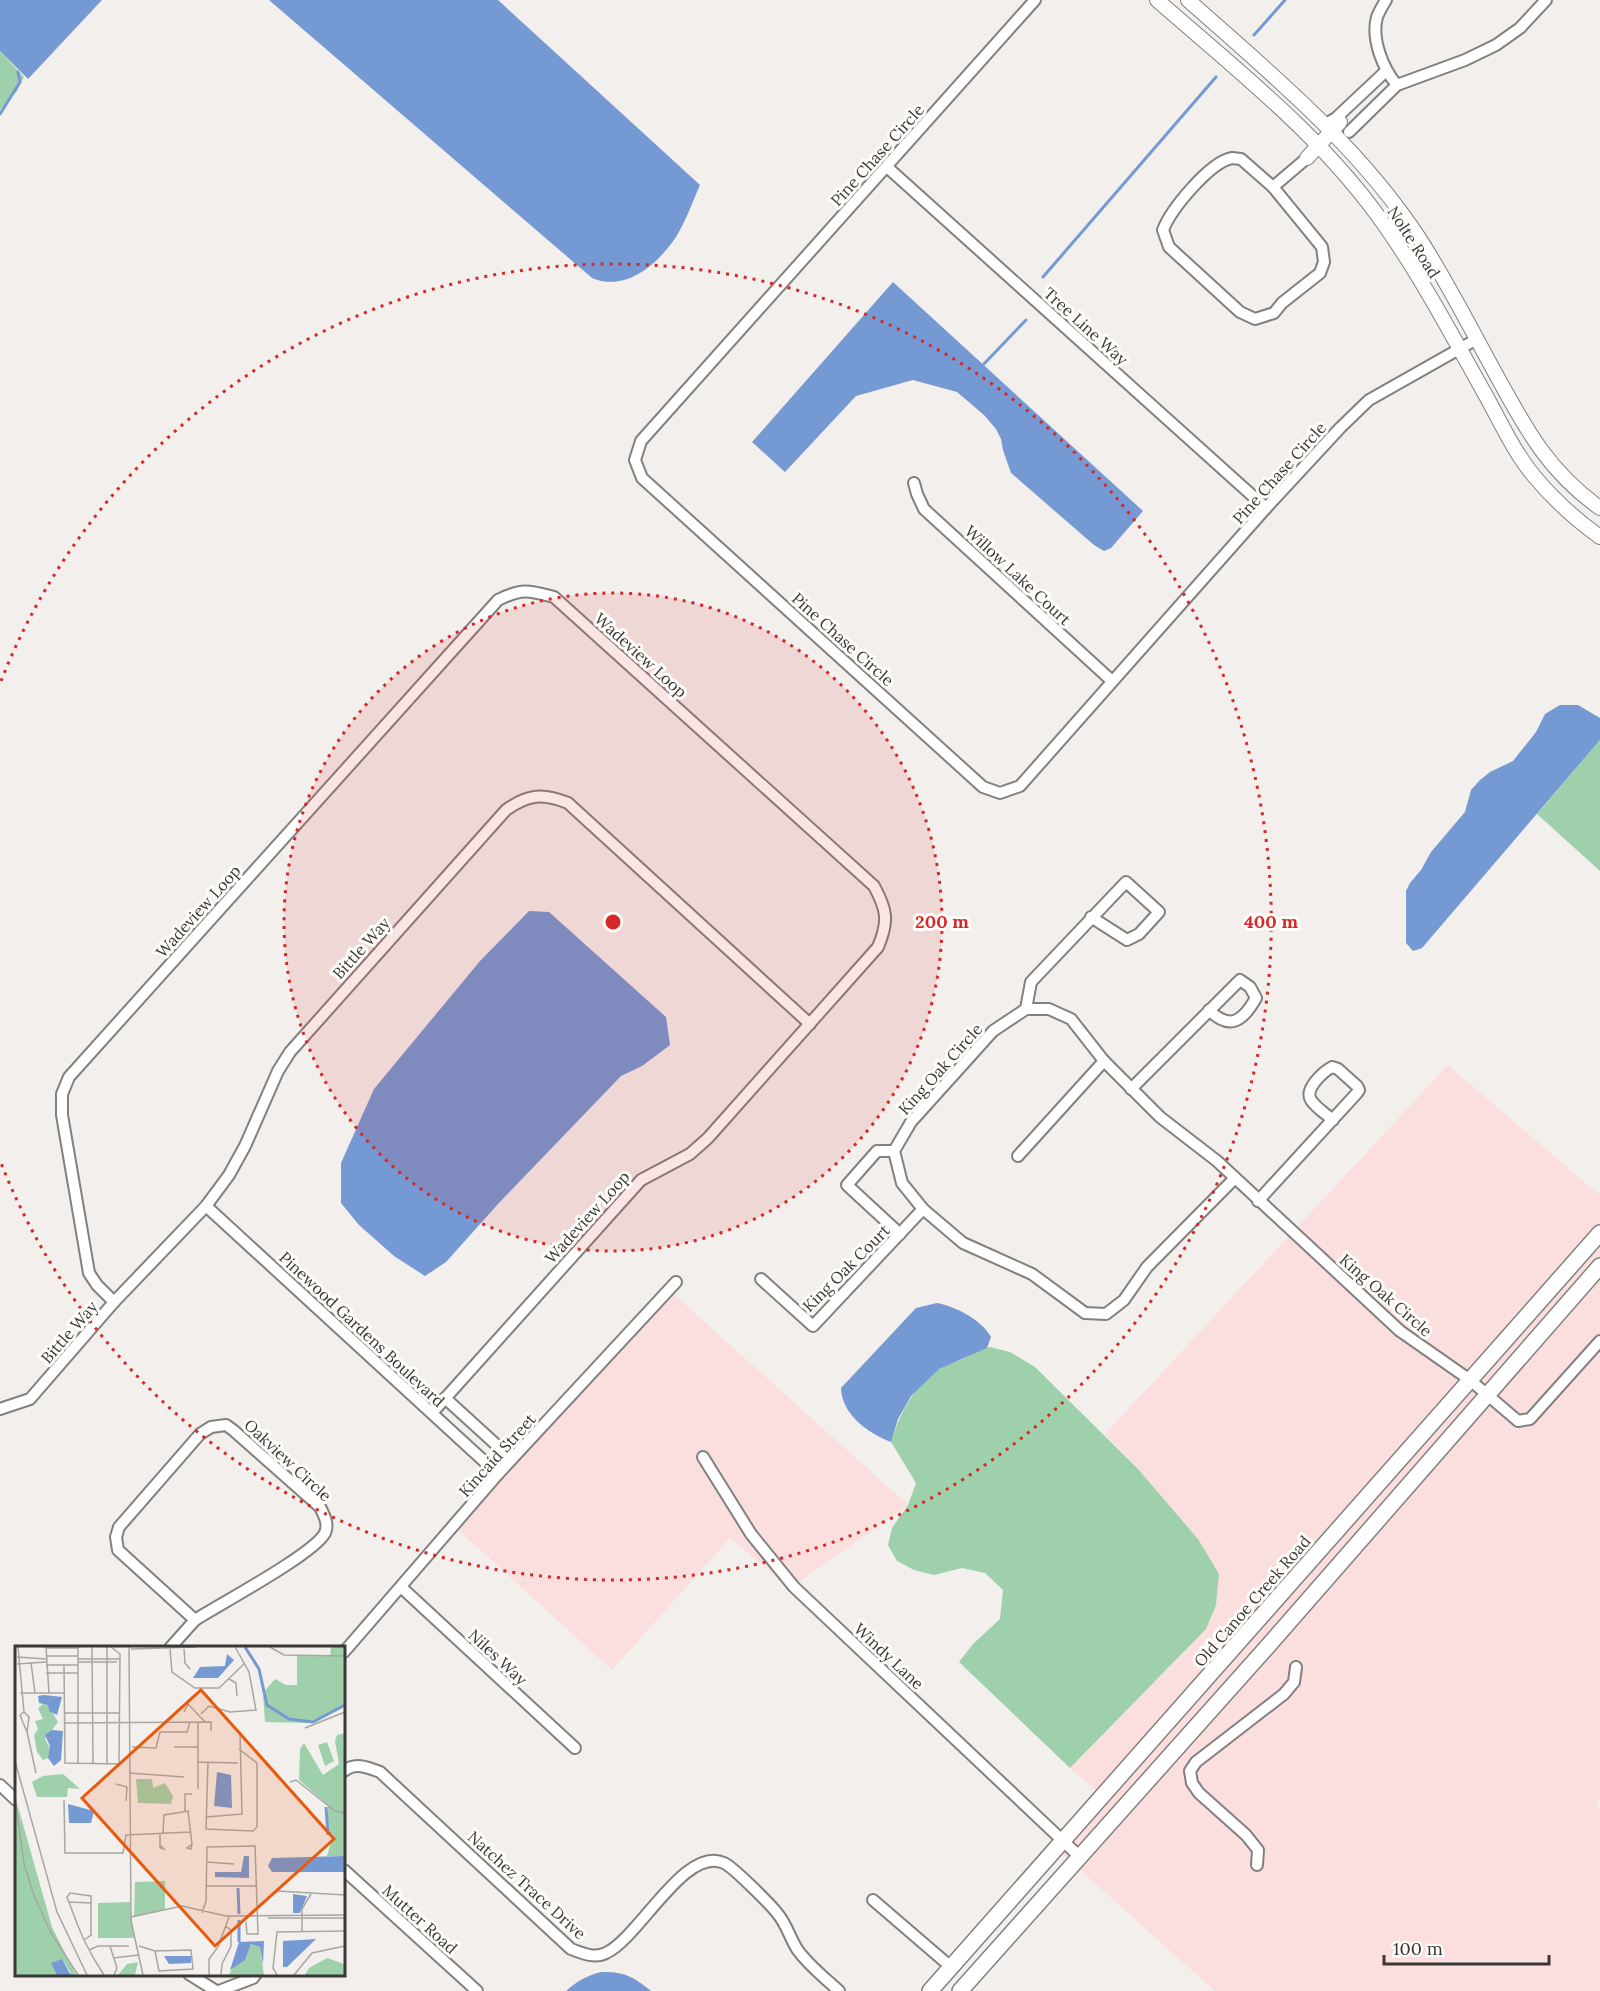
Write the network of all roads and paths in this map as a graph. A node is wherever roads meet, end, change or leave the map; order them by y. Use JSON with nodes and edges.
{"nodes":[{"id":1,"x":1035,"y":0,"type":"edge"},
{"id":2,"x":1157,"y":0,"type":"edge"},
{"id":3,"x":1188,"y":0,"type":"edge"},
{"id":4,"x":1386,"y":0,"type":"edge"},
{"id":5,"x":1546,"y":0,"type":"edge"},
{"id":6,"x":1391,"y":78,"type":"junction"},
{"id":7,"x":1333,"y":132,"type":"junction"},
{"id":8,"x":1309,"y":160,"type":"junction"},
{"id":9,"x":1333,"y":160,"type":"junction"},
{"id":10,"x":887,"y":167,"type":"junction"},
{"id":11,"x":1276,"y":190,"type":"junction"},
{"id":12,"x":1394,"y":206,"type":"junction"},
{"id":13,"x":1477,"y":339,"type":"junction"},
{"id":14,"x":1459,"y":348,"type":"junction"},
{"id":15,"x":914,"y":483,"type":"dead end"},
{"id":16,"x":1266,"y":508,"type":"junction"},
{"id":17,"x":1600,"y":508,"type":"edge"},
{"id":18,"x":1600,"y":537,"type":"edge"},
{"id":19,"x":1112,"y":681,"type":"junction"},
{"id":20,"x":1091,"y":917,"type":"junction"},
{"id":21,"x":1026,"y":1009,"type":"junction"},
{"id":22,"x":1209,"y":1010,"type":"junction"},
{"id":23,"x":810,"y":1024,"type":"junction"},
{"id":24,"x":1104,"y":1061,"type":"junction"},
{"id":25,"x":1131,"y":1089,"type":"junction"},
{"id":26,"x":1333,"y":1120,"type":"junction"},
{"id":27,"x":894,"y":1152,"type":"junction"},
{"id":28,"x":1018,"y":1156,"type":"dead end"},
{"id":29,"x":1234,"y":1179,"type":"junction"},
{"id":30,"x":1258,"y":1201,"type":"junction"},
{"id":31,"x":206,"y":1206,"type":"junction"},
{"id":32,"x":922,"y":1209,"type":"junction"},
{"id":33,"x":900,"y":1233,"type":"junction"},
{"id":34,"x":1600,"y":1233,"type":"edge"},
{"id":35,"x":1600,"y":1266,"type":"edge"},
{"id":36,"x":761,"y":1279,"type":"dead end"},
{"id":37,"x":676,"y":1282,"type":"dead end"},
{"id":38,"x":114,"y":1302,"type":"junction"},
{"id":39,"x":1600,"y":1341,"type":"edge"},
{"id":40,"x":1470,"y":1380,"type":"junction"},
{"id":41,"x":1486,"y":1395,"type":"junction"},
{"id":42,"x":445,"y":1398,"type":"junction"},
{"id":43,"x":0,"y":1409,"type":"edge"},
{"id":44,"x":432,"y":1413,"type":"junction"},
{"id":45,"x":703,"y":1457,"type":"dead end"},
{"id":46,"x":512,"y":1459,"type":"junction"},
{"id":47,"x":498,"y":1474,"type":"junction"},
{"id":48,"x":401,"y":1587,"type":"junction"},
{"id":49,"x":195,"y":1620,"type":"junction"},
{"id":50,"x":171,"y":1646,"type":"edge"},
{"id":51,"x":345,"y":1651,"type":"edge"},
{"id":52,"x":1296,"y":1667,"type":"dead end"},
{"id":53,"x":575,"y":1748,"type":"dead end"},
{"id":54,"x":345,"y":1770,"type":"edge"},
{"id":55,"x":0,"y":1785,"type":"edge"},
{"id":56,"x":15,"y":1799,"type":"edge"},
{"id":57,"x":1063,"y":1840,"type":"junction"},
{"id":58,"x":1080,"y":1857,"type":"junction"},
{"id":59,"x":1257,"y":1865,"type":"dead end"},
{"id":60,"x":345,"y":1871,"type":"edge"},
{"id":61,"x":873,"y":1900,"type":"dead end"},
{"id":62,"x":951,"y":1967,"type":"junction"},
{"id":63,"x":192,"y":1976,"type":"edge"},
{"id":64,"x":254,"y":1976,"type":"edge"},
{"id":65,"x":218,"y":1991,"type":"edge"},
{"id":66,"x":477,"y":1991,"type":"edge"},
{"id":67,"x":839,"y":1991,"type":"edge"},
{"id":68,"x":930,"y":1991,"type":"edge"},
{"id":69,"x":960,"y":1991,"type":"edge"}],
"edges":[{"from":1,"to":10,"type":"street","name":"Pine Chase Circle"},
{"from":2,"to":7,"type":"street","name":"Nolte Road"},
{"from":3,"to":7,"type":"street","name":"Nolte Road"},
{"from":4,"to":6,"type":"street"},
{"from":5,"to":6,"type":"street"},
{"from":6,"to":7,"type":"street"},
{"from":6,"to":7,"type":"street"},
{"from":7,"to":8,"type":"street"},
{"from":7,"to":9,"type":"street","name":"Nolte Road"},
{"from":7,"to":12,"type":"street","name":"Nolte Road"},
{"from":7,"to":12,"type":"street"},
{"from":8,"to":9,"type":"street"},
{"from":8,"to":11,"type":"street"},
{"from":9,"to":14,"type":"street","name":"Nolte Road"},
{"from":10,"to":16,"type":"street","name":"Tree Line Way"},
{"from":10,"to":19,"type":"street","name":"Pine Chase Circle"},
{"from":11,"to":11,"type":"street"},
{"from":12,"to":13,"type":"street","name":"Nolte Road"},
{"from":13,"to":14,"type":"street","name":"Pine Chase Circle"},
{"from":13,"to":17,"type":"street","name":"Nolte Road"},
{"from":14,"to":16,"type":"street","name":"Pine Chase Circle"},
{"from":14,"to":18,"type":"street","name":"Nolte Road"},
{"from":15,"to":19,"type":"street","name":"Willow Lake Court"},
{"from":16,"to":19,"type":"street","name":"Pine Chase Circle"},
{"from":20,"to":20,"type":"street"},
{"from":20,"to":21,"type":"street"},
{"from":21,"to":24,"type":"street","name":"King Oak Circle"},
{"from":21,"to":27,"type":"street","name":"King Oak Circle"},
{"from":22,"to":22,"type":"street"},
{"from":22,"to":25,"type":"street"},
{"from":23,"to":31,"type":"street","name":"Bittle Way"},
{"from":23,"to":38,"type":"street","name":"Wadeview Loop"},
{"from":23,"to":42,"type":"street","name":"Wadeview Loop"},
{"from":24,"to":25,"type":"street","name":"King Oak Circle"},
{"from":24,"to":28,"type":"street"},
{"from":25,"to":29,"type":"street","name":"King Oak Circle"},
{"from":26,"to":26,"type":"street"},
{"from":26,"to":30,"type":"street"},
{"from":27,"to":32,"type":"street"},
{"from":27,"to":33,"type":"street"},
{"from":29,"to":30,"type":"street","name":"King Oak Circle"},
{"from":29,"to":32,"type":"street"},
{"from":30,"to":40,"type":"street","name":"King Oak Circle"},
{"from":31,"to":38,"type":"street","name":"Bittle Way"},
{"from":31,"to":44,"type":"street","name":"Pinewood Gardens Boulevard"},
{"from":32,"to":33,"type":"street","name":"King Oak Court"},
{"from":33,"to":36,"type":"street","name":"King Oak Court"},
{"from":34,"to":40,"type":"main road","name":"Old Canoe Creek Road"},
{"from":35,"to":41,"type":"main road"},
{"from":37,"to":46,"type":"street","name":"Kincaid Street"},
{"from":38,"to":43,"type":"street","name":"Bittle Way"},
{"from":39,"to":41,"type":"street","name":"King Oak Circle"},
{"from":40,"to":41,"type":"street","name":"King Oak Circle"},
{"from":40,"to":57,"type":"main road","name":"Old Canoe Creek Road"},
{"from":41,"to":58,"type":"main road"},
{"from":42,"to":44,"type":"street","name":"Wadeview Loop"},
{"from":42,"to":46,"type":"street","name":"Pinewood Gardens Boulevard"},
{"from":44,"to":47,"type":"street","name":"Pinewood Gardens Boulevard"},
{"from":45,"to":57,"type":"street","name":"Windy Lane"},
{"from":46,"to":47,"type":"street","name":"Kincaid Street"},
{"from":47,"to":48,"type":"street","name":"Kincaid Street"},
{"from":48,"to":51,"type":"street","name":"Kincaid Street"},
{"from":48,"to":53,"type":"street","name":"Niles Way"},
{"from":49,"to":49,"type":"street","name":"Oakview Circle"},
{"from":49,"to":50,"type":"street","name":"Oakview Circle"},
{"from":52,"to":59,"type":"street"},
{"from":54,"to":67,"type":"street","name":"Natchez Trace Drive"},
{"from":55,"to":56,"type":"street"},
{"from":57,"to":58,"type":"street","name":"Windy Lane"},
{"from":57,"to":62,"type":"main road","name":"Old Canoe Creek Road"},
{"from":58,"to":69,"type":"main road"},
{"from":60,"to":66,"type":"street","name":"Mutter Road"},
{"from":61,"to":62,"type":"street"},
{"from":62,"to":68,"type":"main road","name":"Old Canoe Creek Road"},
{"from":63,"to":65,"type":"street"},
{"from":64,"to":65,"type":"street"}]}
